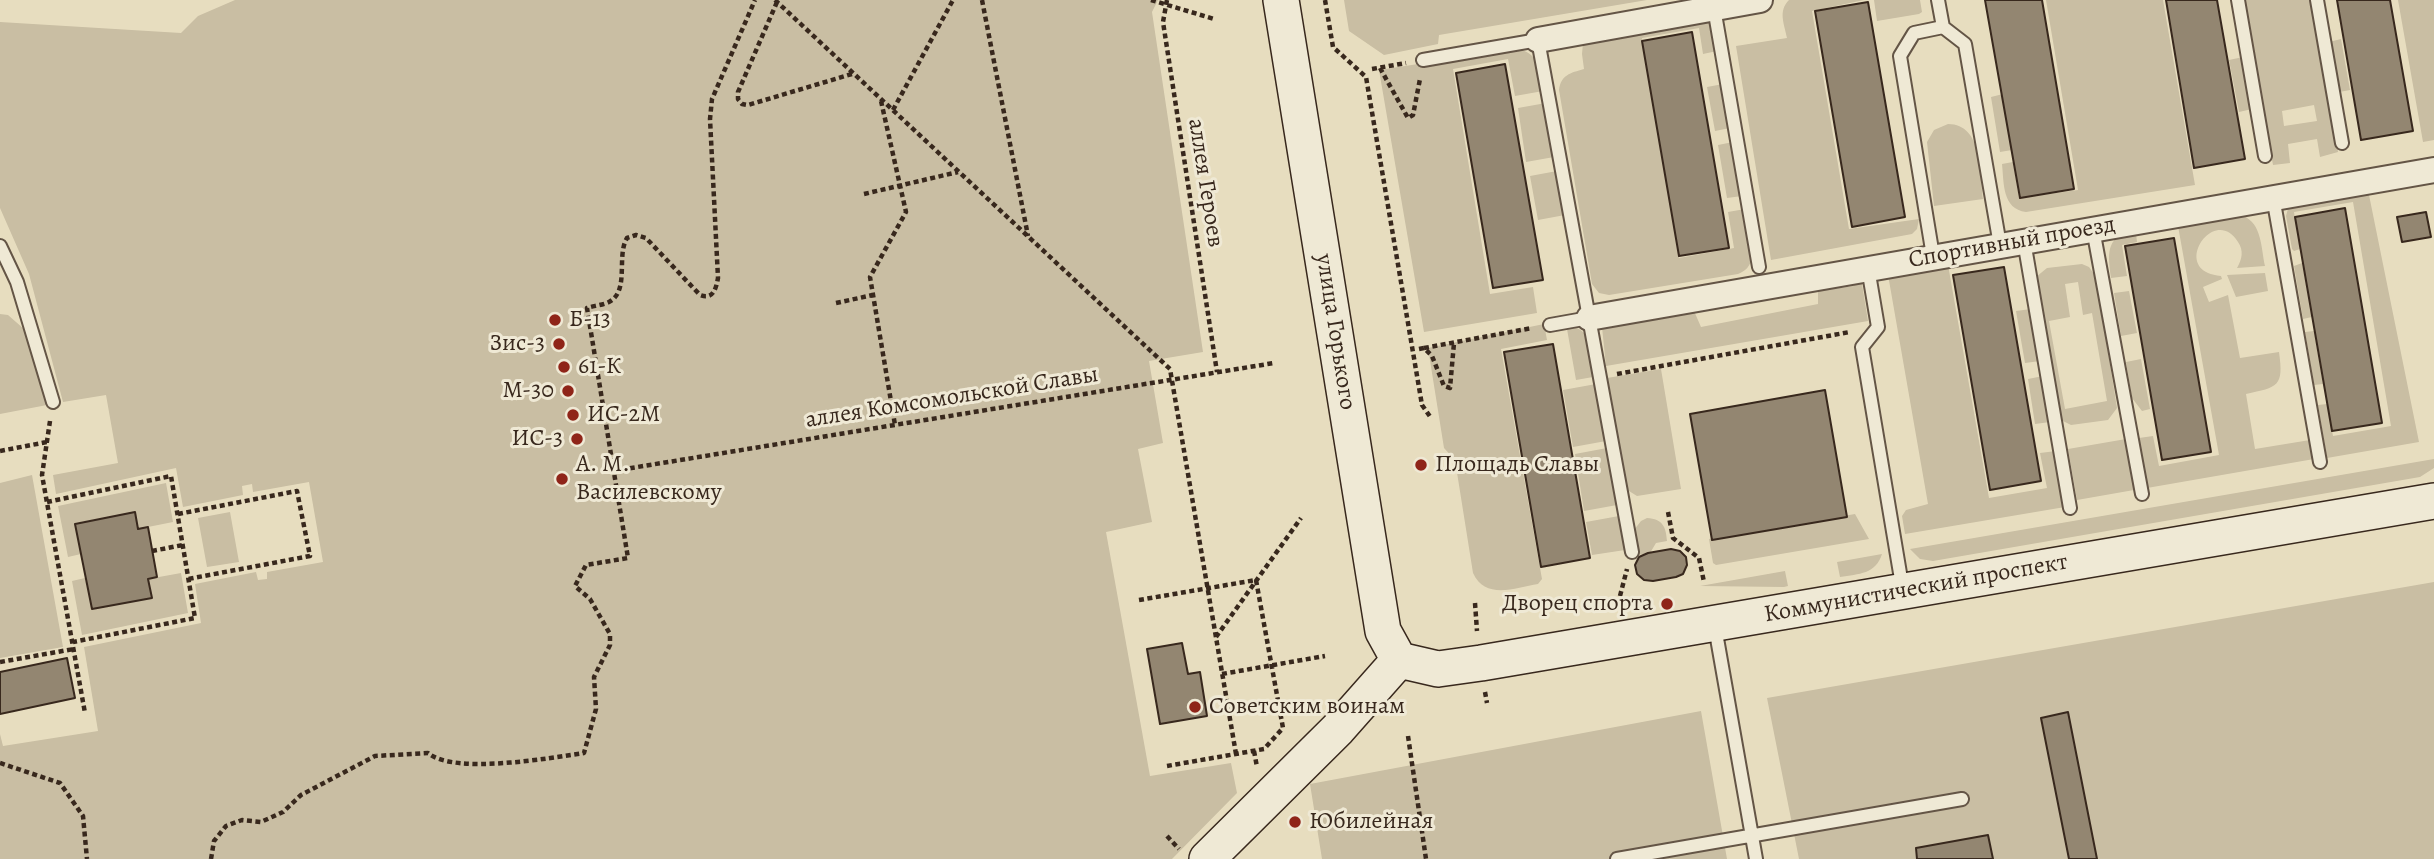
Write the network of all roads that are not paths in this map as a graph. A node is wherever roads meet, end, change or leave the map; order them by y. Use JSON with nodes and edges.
{"nodes":[{"id":1,"x":1281,"y":0,"type":"edge"},
{"id":2,"x":1760,"y":0,"type":"edge"},
{"id":3,"x":1938,"y":0,"type":"edge"},
{"id":4,"x":2238,"y":0,"type":"edge"},
{"id":5,"x":2317,"y":0,"type":"edge"},
{"id":6,"x":1714,"y":8,"type":"junction"},
{"id":7,"x":1943,"y":27,"type":"junction"},
{"id":8,"x":1538,"y":40,"type":"junction"},
{"id":9,"x":1423,"y":60,"type":"road end"},
{"id":10,"x":2342,"y":143,"type":"dead end"},
{"id":11,"x":2265,"y":156,"type":"dead end"},
{"id":12,"x":2434,"y":170,"type":"edge"},
{"id":13,"x":2273,"y":197,"type":"junction"},
{"id":14,"x":2093,"y":229,"type":"junction"},
{"id":15,"x":2012,"y":243,"type":"junction"},
{"id":16,"x":0,"y":246,"type":"edge"},
{"id":17,"x":1933,"y":256,"type":"junction"},
{"id":18,"x":1759,"y":267,"type":"dead end"},
{"id":19,"x":1868,"y":268,"type":"junction"},
{"id":20,"x":1590,"y":318,"type":"junction"},
{"id":21,"x":1550,"y":325,"type":"road end"},
{"id":22,"x":53,"y":402,"type":"road end"},
{"id":23,"x":2320,"y":462,"type":"dead end"},
{"id":24,"x":2142,"y":494,"type":"dead end"},
{"id":25,"x":2434,"y":501,"type":"edge"},
{"id":26,"x":2070,"y":508,"type":"dead end"},
{"id":27,"x":1632,"y":552,"type":"road end"},
{"id":28,"x":1903,"y":591,"type":"junction"},
{"id":29,"x":1714,"y":623,"type":"junction"},
{"id":30,"x":1399,"y":660,"type":"junction"},
{"id":31,"x":1962,"y":799,"type":"dead end"},
{"id":32,"x":1752,"y":836,"type":"junction"},
{"id":33,"x":1195,"y":857,"type":"edge"},
{"id":34,"x":1617,"y":859,"type":"edge"},
{"id":35,"x":1756,"y":859,"type":"edge"}],
"edges":[{"from":1,"to":30,"type":"main road","name":"улица Горького"},
{"from":2,"to":6,"type":"street"},
{"from":3,"to":7,"type":"lane"},
{"from":4,"to":11,"type":"lane"},
{"from":5,"to":10,"type":"lane"},
{"from":6,"to":8,"type":"street"},
{"from":6,"to":18,"type":"lane"},
{"from":7,"to":15,"type":"lane"},
{"from":7,"to":17,"type":"lane"},
{"from":8,"to":9,"type":"lane"},
{"from":8,"to":20,"type":"lane"},
{"from":12,"to":13,"type":"street","name":"Спортивный проезд"},
{"from":13,"to":14,"type":"street","name":"Спортивный проезд"},
{"from":13,"to":23,"type":"lane"},
{"from":14,"to":15,"type":"street","name":"Спортивный проезд"},
{"from":14,"to":24,"type":"lane"},
{"from":15,"to":17,"type":"street","name":"Спортивный проезд"},
{"from":15,"to":26,"type":"lane"},
{"from":16,"to":22,"type":"lane"},
{"from":17,"to":19,"type":"street","name":"Спортивный проезд"},
{"from":19,"to":20,"type":"street","name":"Спортивный проезд"},
{"from":19,"to":28,"type":"lane"},
{"from":20,"to":21,"type":"lane"},
{"from":20,"to":27,"type":"lane"},
{"from":25,"to":28,"type":"main road","name":"Коммунистический проспект"},
{"from":28,"to":29,"type":"main road","name":"Коммунистический проспект"},
{"from":29,"to":30,"type":"main road","name":"Коммунистический проспект"},
{"from":29,"to":32,"type":"lane"},
{"from":30,"to":33,"type":"main road"},
{"from":31,"to":32,"type":"lane"},
{"from":32,"to":34,"type":"lane"},
{"from":32,"to":35,"type":"lane"}]}
